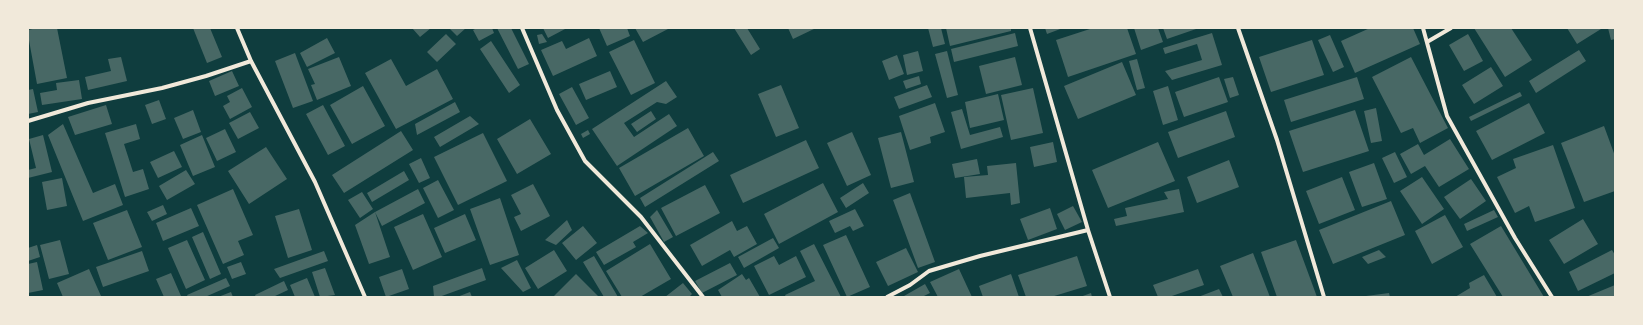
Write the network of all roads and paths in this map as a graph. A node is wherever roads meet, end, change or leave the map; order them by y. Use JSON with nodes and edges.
{"nodes":[{"id":1,"x":239,"y":28,"type":"edge"},
{"id":2,"x":522,"y":28,"type":"edge"},
{"id":3,"x":1030,"y":28,"type":"edge"},
{"id":4,"x":1238,"y":28,"type":"edge"},
{"id":5,"x":1422,"y":28,"type":"edge"},
{"id":6,"x":1452,"y":28,"type":"edge"},
{"id":7,"x":1427,"y":42,"type":"junction"},
{"id":8,"x":251,"y":61,"type":"junction"},
{"id":9,"x":28,"y":122,"type":"edge"},
{"id":10,"x":1088,"y":230,"type":"junction"},
{"id":11,"x":364,"y":297,"type":"edge"},
{"id":12,"x":703,"y":297,"type":"edge"},
{"id":13,"x":887,"y":297,"type":"edge"},
{"id":14,"x":1110,"y":297,"type":"edge"},
{"id":15,"x":1324,"y":297,"type":"edge"},
{"id":16,"x":1552,"y":297,"type":"edge"}],
"edges":[{"from":1,"to":8,"type":"street"},
{"from":2,"to":12,"type":"street"},
{"from":3,"to":10,"type":"street"},
{"from":4,"to":15,"type":"street"},
{"from":5,"to":7,"type":"street"},
{"from":6,"to":7,"type":"street"},
{"from":7,"to":16,"type":"street"},
{"from":8,"to":9,"type":"street"},
{"from":8,"to":11,"type":"street"},
{"from":10,"to":13,"type":"street"},
{"from":10,"to":14,"type":"street"}]}
